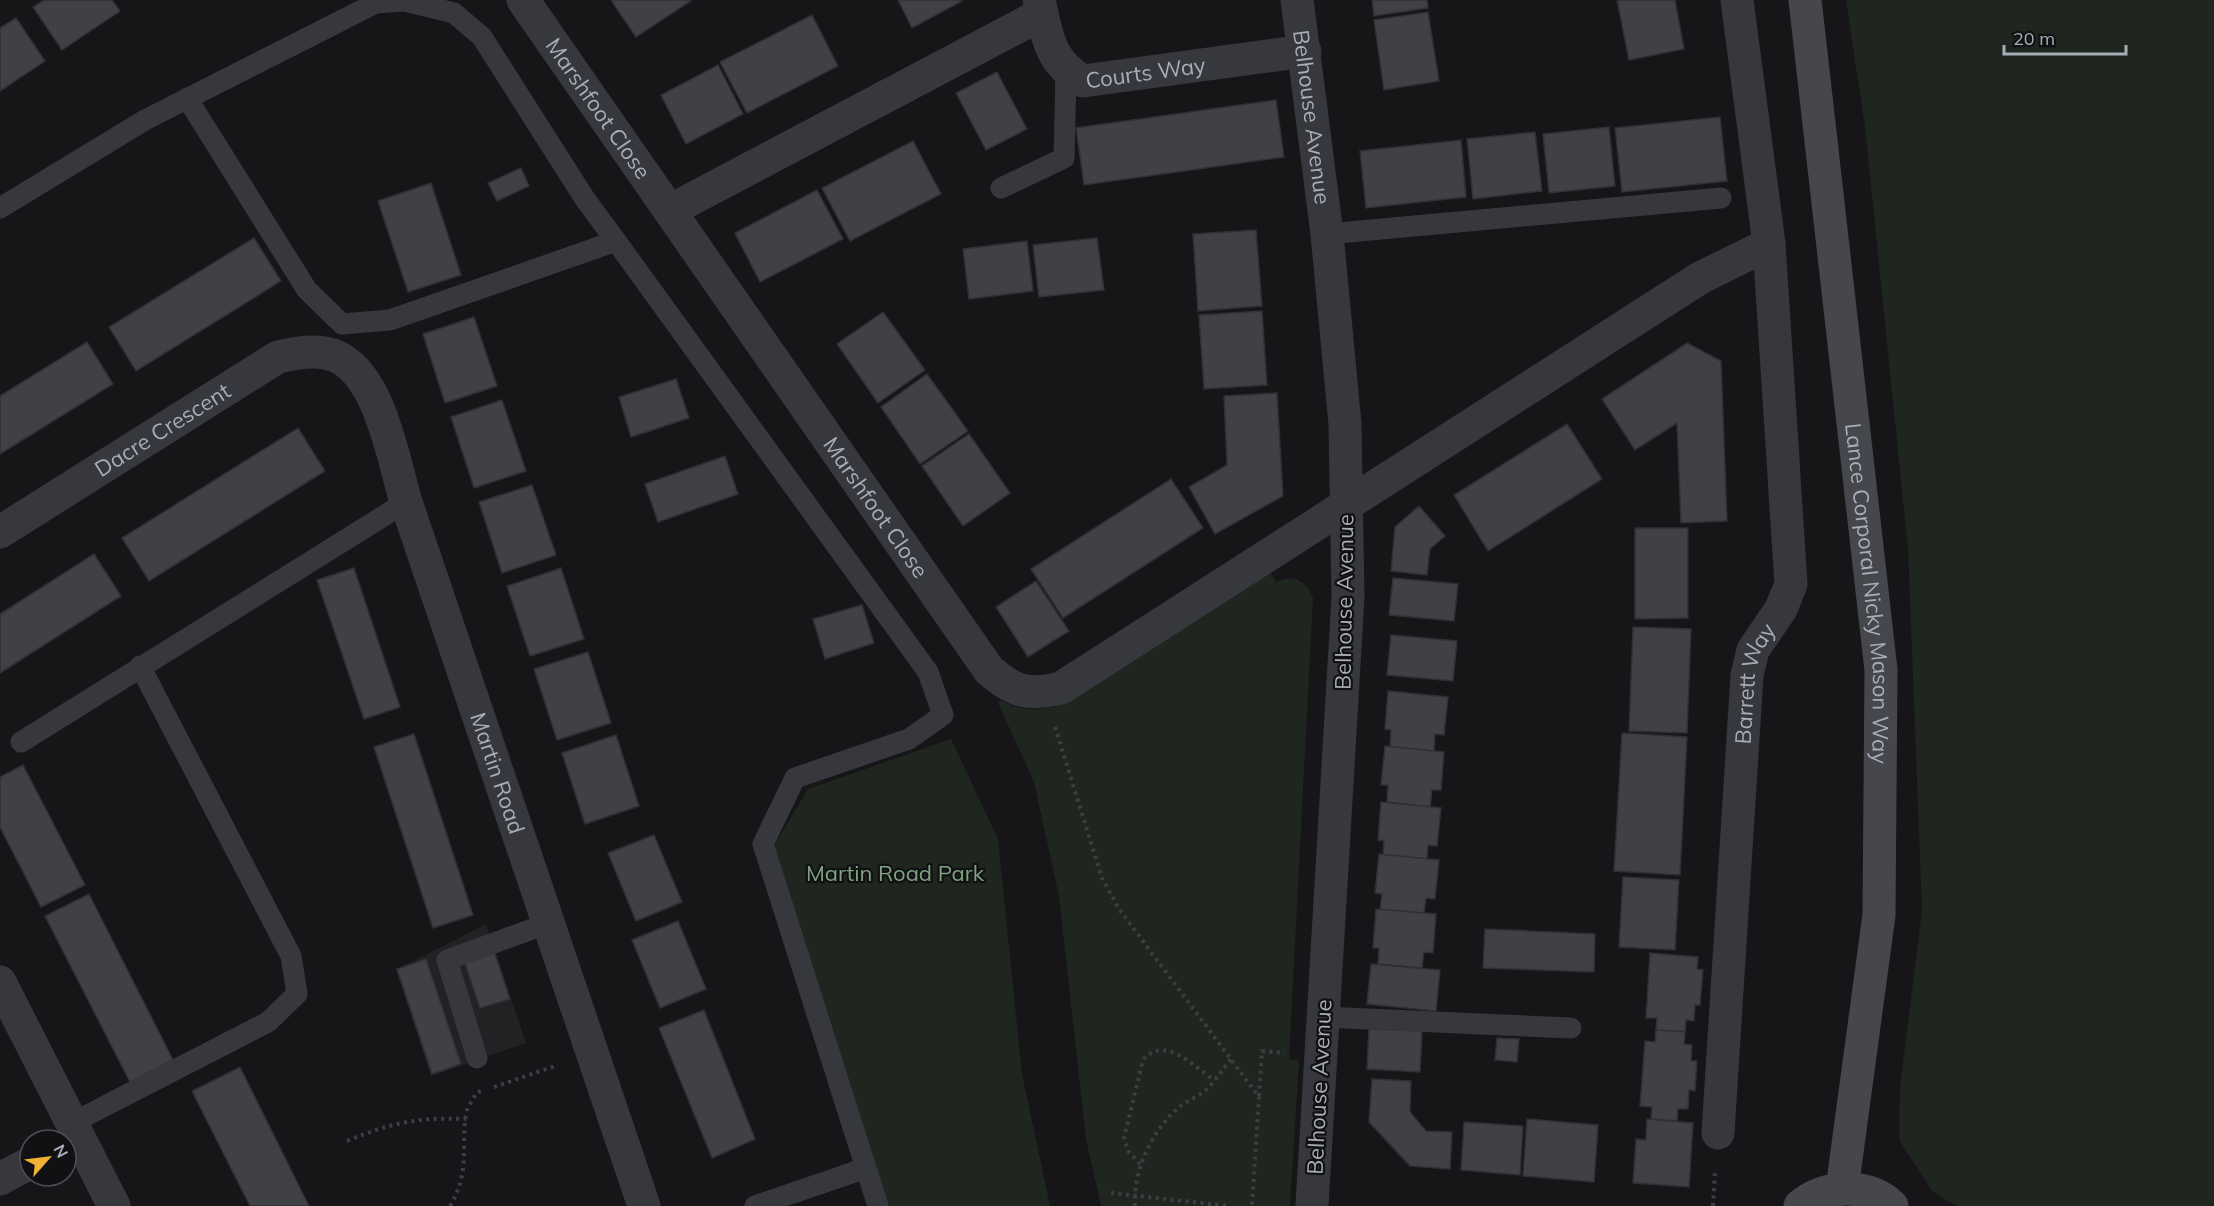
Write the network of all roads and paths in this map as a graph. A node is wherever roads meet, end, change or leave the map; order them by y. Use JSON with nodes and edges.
{"nodes":[{"id":1,"x":523,"y":0,"type":"edge"},
{"id":2,"x":1297,"y":0,"type":"edge"},
{"id":3,"x":1737,"y":0,"type":"edge"},
{"id":4,"x":1805,"y":0,"type":"edge"},
{"id":5,"x":1041,"y":7,"type":"edge"},
{"id":6,"x":1305,"y":51,"type":"junction"},
{"id":7,"x":1066,"y":72,"type":"junction"},
{"id":8,"x":187,"y":98,"type":"junction"},
{"id":9,"x":1001,"y":188,"type":"dead end"},
{"id":10,"x":1721,"y":198,"type":"dead end"},
{"id":11,"x":0,"y":208,"type":"edge"},
{"id":12,"x":671,"y":210,"type":"junction"},
{"id":13,"x":1327,"y":234,"type":"junction"},
{"id":14,"x":616,"y":241,"type":"junction"},
{"id":15,"x":1769,"y":244,"type":"junction"},
{"id":16,"x":342,"y":324,"type":"junction"},
{"id":17,"x":333,"y":355,"type":"junction"},
{"id":18,"x":406,"y":502,"type":"junction"},
{"id":19,"x":1346,"y":504,"type":"junction"},
{"id":20,"x":0,"y":532,"type":"edge"},
{"id":21,"x":140,"y":666,"type":"junction"},
{"id":22,"x":1044,"y":692,"type":"junction"},
{"id":23,"x":21,"y":742,"type":"dead end"},
{"id":24,"x":549,"y":923,"type":"junction"},
{"id":25,"x":0,"y":982,"type":"edge"},
{"id":26,"x":1323,"y":1017,"type":"junction"},
{"id":27,"x":1571,"y":1028,"type":"dead end"},
{"id":28,"x":593,"y":1053,"type":"junction"},
{"id":29,"x":1295,"y":1054,"type":"dead end"},
{"id":30,"x":477,"y":1058,"type":"dead end"},
{"id":31,"x":1231,"y":1059,"type":"junction"},
{"id":32,"x":1214,"y":1080,"type":"junction"},
{"id":33,"x":1259,"y":1097,"type":"junction"},
{"id":34,"x":466,"y":1119,"type":"junction"},
{"id":35,"x":69,"y":1128,"type":"edge"},
{"id":36,"x":78,"y":1131,"type":"edge"},
{"id":37,"x":1718,"y":1133,"type":"dead end"},
{"id":38,"x":347,"y":1141,"type":"dead end"},
{"id":39,"x":78,"y":1144,"type":"edge"},
{"id":40,"x":1140,"y":1164,"type":"junction"},
{"id":41,"x":866,"y":1168,"type":"junction"},
{"id":42,"x":18,"y":1169,"type":"edge"},
{"id":43,"x":0,"y":1179,"type":"edge"},
{"id":44,"x":1842,"y":1189,"type":"junction"},
{"id":45,"x":1111,"y":1192,"type":"dead end"},
{"id":46,"x":1134,"y":1195,"type":"junction"},
{"id":47,"x":114,"y":1206,"type":"edge"},
{"id":48,"x":450,"y":1206,"type":"edge"},
{"id":49,"x":644,"y":1206,"type":"edge"},
{"id":50,"x":755,"y":1206,"type":"edge"},
{"id":51,"x":878,"y":1206,"type":"edge"},
{"id":52,"x":1135,"y":1206,"type":"edge"},
{"id":53,"x":1229,"y":1206,"type":"edge"},
{"id":54,"x":1252,"y":1206,"type":"edge"},
{"id":55,"x":1312,"y":1206,"type":"edge"},
{"id":56,"x":1800,"y":1206,"type":"edge"},
{"id":57,"x":1892,"y":1206,"type":"edge"}],
"edges":[{"from":1,"to":12,"type":"street","name":"Marshfoot Close"},
{"from":2,"to":6,"type":"street","name":"Belhouse Avenue"},
{"from":3,"to":15,"type":"street","name":"Barrett Way"},
{"from":4,"to":44,"type":"main road","name":"Lance Corporal Nicky Mason Way"},
{"from":5,"to":7,"type":"street","name":"Courts Way"},
{"from":5,"to":12,"type":"street"},
{"from":6,"to":7,"type":"street","name":"Courts Way"},
{"from":6,"to":13,"type":"street","name":"Belhouse Avenue"},
{"from":7,"to":9,"type":"lane"},
{"from":8,"to":11,"type":"lane"},
{"from":8,"to":14,"type":"lane"},
{"from":8,"to":16,"type":"lane"},
{"from":10,"to":13,"type":"lane"},
{"from":12,"to":22,"type":"street","name":"Marshfoot Close"},
{"from":13,"to":19,"type":"street","name":"Belhouse Avenue"},
{"from":14,"to":16,"type":"lane"},
{"from":14,"to":41,"type":"lane"},
{"from":15,"to":19,"type":"street","name":"Marshfoot Close"},
{"from":15,"to":37,"type":"street","name":"Barrett Way"},
{"from":16,"to":17,"type":"lane"},
{"from":17,"to":18,"type":"street","name":"Martin Road"},
{"from":17,"to":20,"type":"street","name":"Dacre Crescent"},
{"from":18,"to":21,"type":"lane"},
{"from":18,"to":24,"type":"street","name":"Martin Road"},
{"from":19,"to":22,"type":"street","name":"Marshfoot Close"},
{"from":19,"to":26,"type":"street","name":"Belhouse Avenue"},
{"from":21,"to":23,"type":"lane"},
{"from":21,"to":36,"type":"lane"},
{"from":22,"to":31,"type":"path"},
{"from":24,"to":28,"type":"street","name":"Martin Road"},
{"from":24,"to":30,"type":"lane"},
{"from":25,"to":35,"type":"street"},
{"from":26,"to":27,"type":"lane"},
{"from":26,"to":55,"type":"street","name":"Belhouse Avenue"},
{"from":28,"to":34,"type":"path"},
{"from":28,"to":49,"type":"street","name":"Martin Road"},
{"from":29,"to":33,"type":"path"},
{"from":31,"to":32,"type":"path"},
{"from":31,"to":33,"type":"path"},
{"from":32,"to":40,"type":"path"},
{"from":32,"to":40,"type":"path"},
{"from":33,"to":54,"type":"path"},
{"from":34,"to":38,"type":"path"},
{"from":34,"to":48,"type":"path"},
{"from":39,"to":47,"type":"street"},
{"from":40,"to":46,"type":"path"},
{"from":41,"to":50,"type":"lane"},
{"from":41,"to":51,"type":"lane"},
{"from":42,"to":43,"type":"street"},
{"from":44,"to":56,"type":"main road"},
{"from":44,"to":57,"type":"main road"},
{"from":45,"to":46,"type":"path"},
{"from":46,"to":52,"type":"path"},
{"from":46,"to":53,"type":"path"}]}
